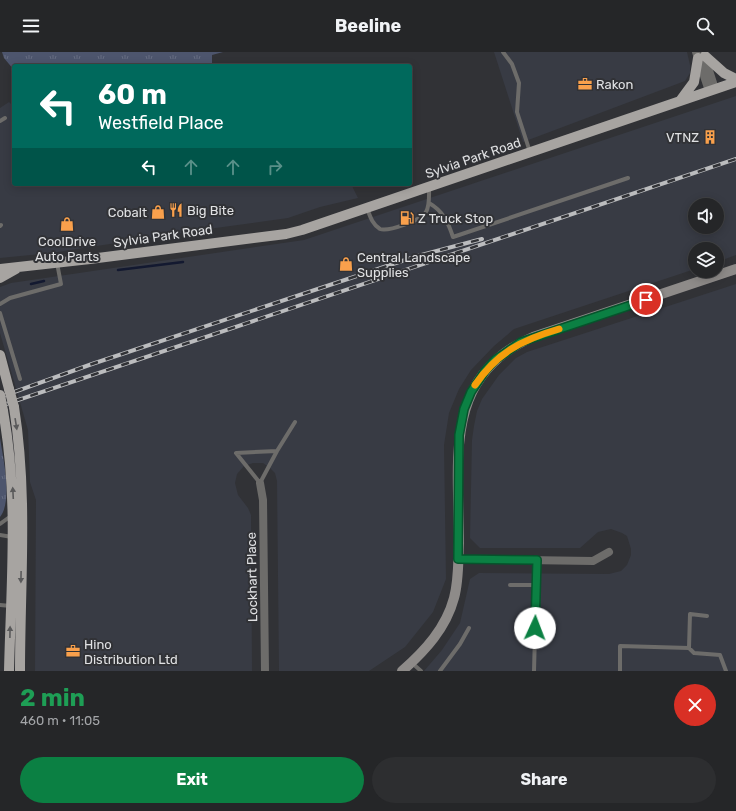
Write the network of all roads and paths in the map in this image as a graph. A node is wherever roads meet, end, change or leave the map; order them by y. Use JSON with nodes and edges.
{"nodes":[{"id":1,"x":503,"y":52,"type":"edge"},
{"id":2,"x":701,"y":55,"type":"edge"},
{"id":3,"x":736,"y":79,"type":"edge"},
{"id":4,"x":736,"y":82,"type":"edge"},
{"id":5,"x":712,"y":90,"type":"junction"},
{"id":6,"x":680,"y":101,"type":"junction"},
{"id":7,"x":5,"y":118,"type":"dead end"},
{"id":8,"x":0,"y":121,"type":"edge"},
{"id":9,"x":530,"y":152,"type":"junction"},
{"id":10,"x":628,"y":178,"type":"dead end"},
{"id":11,"x":429,"y":187,"type":"junction"},
{"id":12,"x":429,"y":203,"type":"junction"},
{"id":13,"x":367,"y":208,"type":"junction"},
{"id":14,"x":57,"y":263,"type":"junction"},
{"id":15,"x":17,"y":268,"type":"junction"},
{"id":16,"x":0,"y":269,"type":"edge"},
{"id":17,"x":736,"y":269,"type":"edge"},
{"id":18,"x":0,"y":278,"type":"edge"},
{"id":19,"x":0,"y":304,"type":"edge"},
{"id":20,"x":0,"y":312,"type":"edge"},
{"id":21,"x":0,"y":355,"type":"edge"},
{"id":22,"x":20,"y":379,"type":"dead end"},
{"id":23,"x":0,"y":395,"type":"edge"},
{"id":24,"x":295,"y":422,"type":"dead end"},
{"id":25,"x":277,"y":451,"type":"junction"},
{"id":26,"x":260,"y":483,"type":"junction"},
{"id":27,"x":14,"y":513,"type":"junction"},
{"id":28,"x":0,"y":524,"type":"edge"},
{"id":29,"x":0,"y":535,"type":"edge"},
{"id":30,"x":18,"y":538,"type":"junction"},
{"id":31,"x":609,"y":552,"type":"dead end"},
{"id":32,"x":458,"y":559,"type":"junction"},
{"id":33,"x":537,"y":560,"type":"junction"},
{"id":34,"x":510,"y":585,"type":"dead end"},
{"id":35,"x":536,"y":586,"type":"junction"},
{"id":36,"x":0,"y":605,"type":"edge"},
{"id":37,"x":10,"y":605,"type":"junction"},
{"id":38,"x":20,"y":616,"type":"junction"},
{"id":39,"x":707,"y":616,"type":"dead end"},
{"id":40,"x":470,"y":628,"type":"dead end"},
{"id":41,"x":689,"y":648,"type":"junction"},
{"id":42,"x":412,"y":663,"type":"junction"},
{"id":43,"x":9,"y":671,"type":"edge"},
{"id":44,"x":20,"y":671,"type":"edge"},
{"id":45,"x":265,"y":671,"type":"edge"},
{"id":46,"x":402,"y":671,"type":"edge"},
{"id":47,"x":421,"y":671,"type":"edge"},
{"id":48,"x":440,"y":671,"type":"edge"},
{"id":49,"x":534,"y":671,"type":"edge"},
{"id":50,"x":620,"y":671,"type":"edge"},
{"id":51,"x":726,"y":671,"type":"edge"}],
"edges":[{"from":1,"to":9,"type":"lane"},
{"from":2,"to":3,"type":"main road"},
{"from":2,"to":5,"type":"street"},
{"from":2,"to":6,"type":"main road"},
{"from":4,"to":5,"type":"main road","name":"Sylvia Park Road"},
{"from":5,"to":6,"type":"main road","name":"Sylvia Park Road"},
{"from":6,"to":9,"type":"main road","name":"Sylvia Park Road"},
{"from":7,"to":8,"type":"lane"},
{"from":9,"to":11,"type":"main road","name":"Sylvia Park Road"},
{"from":10,"to":12,"type":"lane"},
{"from":11,"to":12,"type":"lane"},
{"from":11,"to":13,"type":"main road","name":"Sylvia Park Road"},
{"from":12,"to":13,"type":"lane"},
{"from":13,"to":14,"type":"main road","name":"Sylvia Park Road"},
{"from":14,"to":15,"type":"main road","name":"Sylvia Park Road"},
{"from":14,"to":19,"type":"lane"},
{"from":15,"to":16,"type":"main road","name":"Sylvia Park Road"},
{"from":15,"to":18,"type":"main road"},
{"from":17,"to":32,"type":"street"},
{"from":20,"to":22,"type":"lane"},
{"from":21,"to":30,"type":"main road","one_way":true,"bridge":true},
{"from":27,"to":23,"type":"main road","one_way":true,"bridge":true},
{"from":24,"to":25,"type":"lane"},
{"from":25,"to":26,"type":"lane"},
{"from":25,"to":26,"type":"lane"},
{"from":26,"to":45,"type":"street","name":"Lockhart Place"},
{"from":27,"to":28,"type":"lane"},
{"from":27,"to":30,"type":"main road"},
{"from":29,"to":30,"type":"lane"},
{"from":30,"to":37,"type":"main road"},
{"from":30,"to":38,"type":"main road","one_way":true},
{"from":31,"to":33,"type":"street"},
{"from":32,"to":33,"type":"street"},
{"from":32,"to":42,"type":"street"},
{"from":33,"to":35,"type":"lane"},
{"from":34,"to":35,"type":"lane"},
{"from":35,"to":49,"type":"lane"},
{"from":36,"to":37,"type":"lane"},
{"from":37,"to":38,"type":"lane"},
{"from":43,"to":37,"type":"main road","one_way":true},
{"from":38,"to":44,"type":"main road"},
{"from":39,"to":41,"type":"lane"},
{"from":40,"to":48,"type":"lane"},
{"from":41,"to":50,"type":"lane"},
{"from":41,"to":51,"type":"lane"},
{"from":42,"to":46,"type":"street"},
{"from":42,"to":47,"type":"lane"}]}
